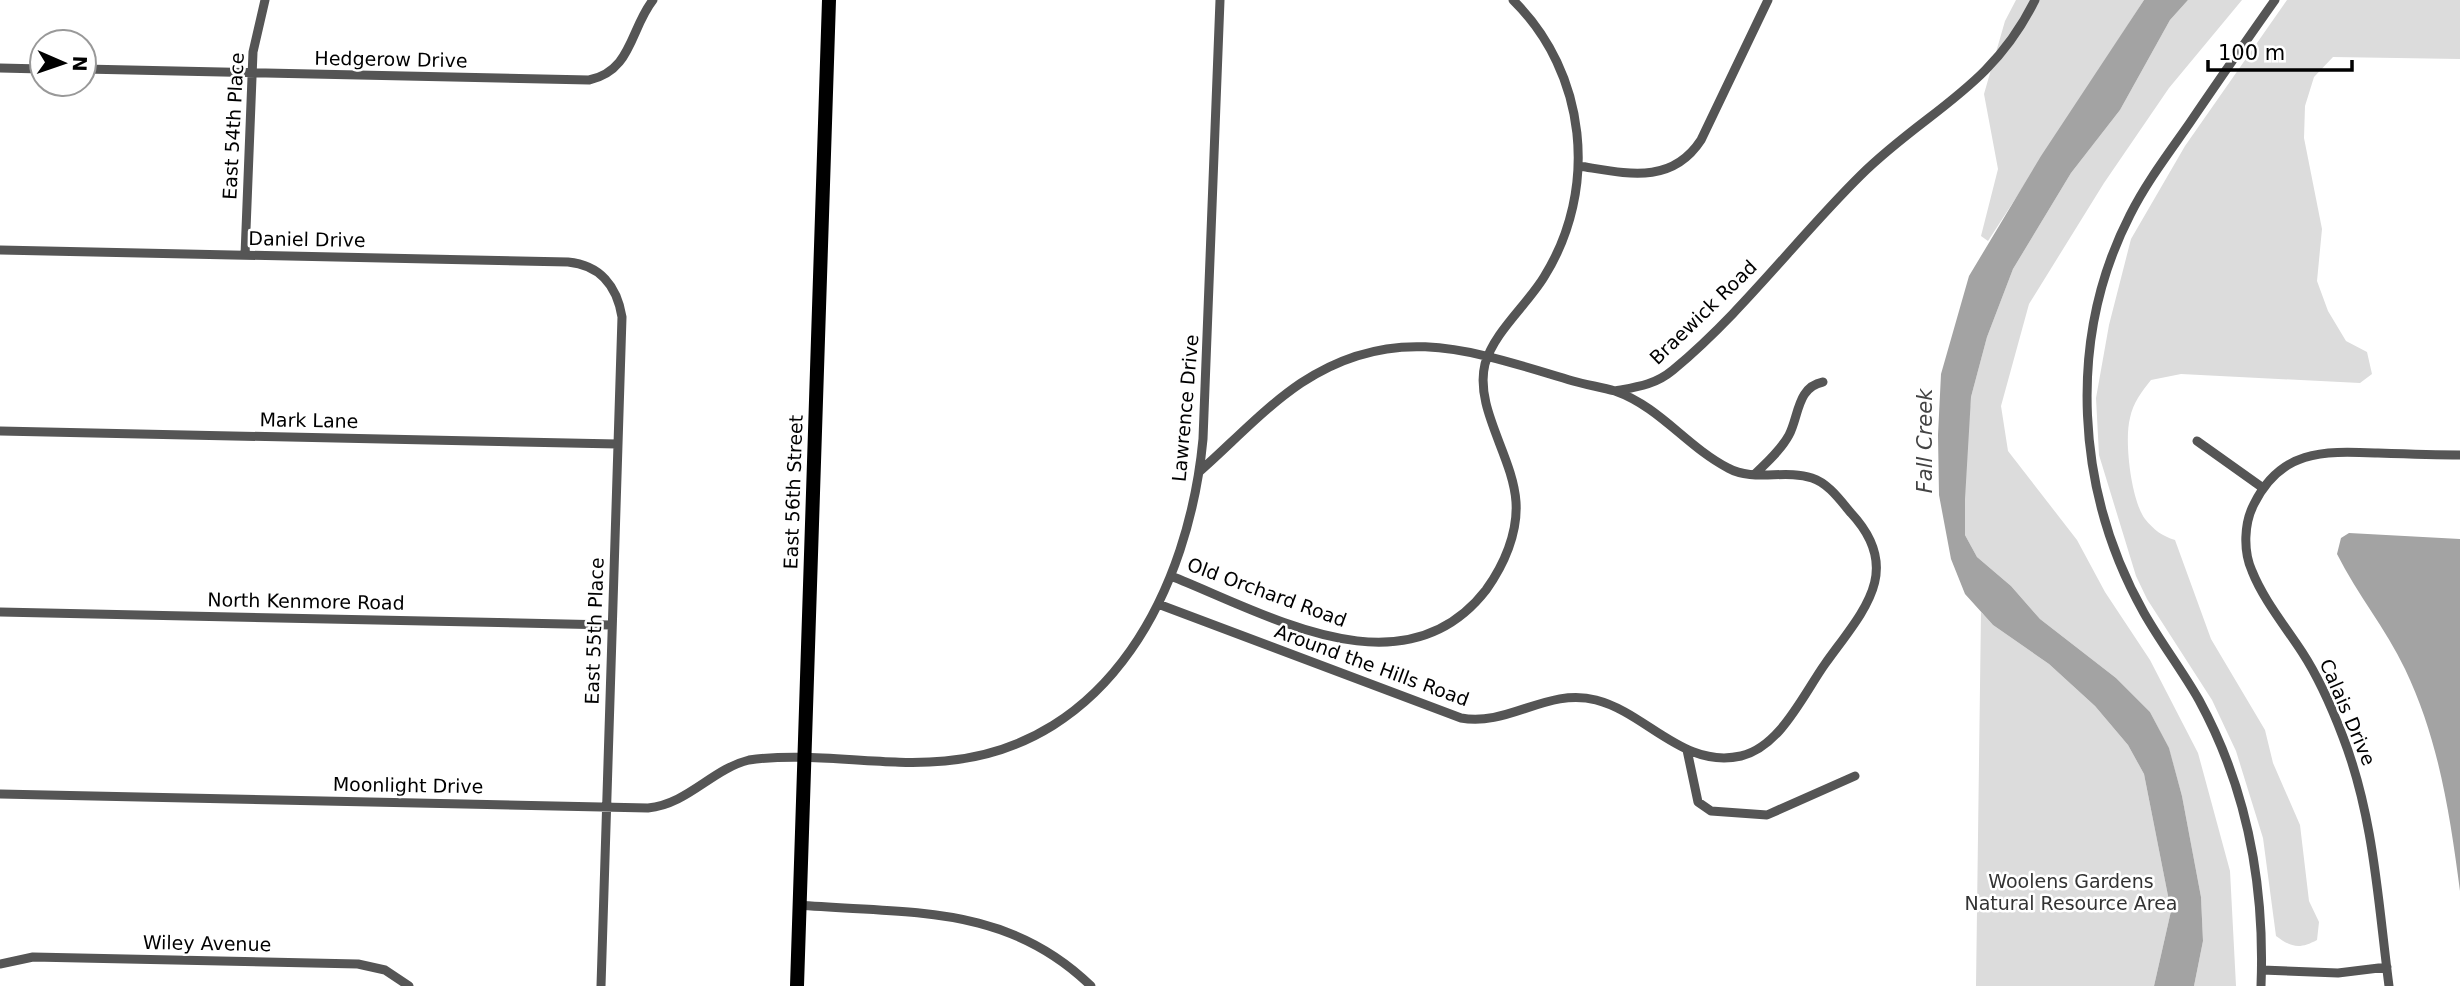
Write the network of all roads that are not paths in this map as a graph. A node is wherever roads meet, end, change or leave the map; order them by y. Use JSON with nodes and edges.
{"nodes":[{"id":1,"x":265,"y":0,"type":"edge"},
{"id":2,"x":653,"y":0,"type":"edge"},
{"id":3,"x":829,"y":0,"type":"edge"},
{"id":4,"x":1220,"y":0,"type":"edge"},
{"id":5,"x":1513,"y":0,"type":"edge"},
{"id":6,"x":1768,"y":0,"type":"edge"},
{"id":7,"x":2035,"y":0,"type":"edge"},
{"id":8,"x":2275,"y":0,"type":"edge"},
{"id":9,"x":0,"y":68,"type":"edge"},
{"id":10,"x":28,"y":69,"type":"edge"},
{"id":11,"x":98,"y":69,"type":"edge"},
{"id":12,"x":252,"y":73,"type":"junction"},
{"id":13,"x":1579,"y":166,"type":"junction"},
{"id":14,"x":0,"y":250,"type":"edge"},
{"id":15,"x":245,"y":256,"type":"junction"},
{"id":16,"x":607,"y":281,"type":"joint"},
{"id":17,"x":1490,"y":354,"type":"junction"},
{"id":18,"x":1823,"y":382,"type":"dead end"},
{"id":19,"x":1615,"y":391,"type":"junction"},
{"id":20,"x":0,"y":431,"type":"edge"},
{"id":21,"x":2197,"y":441,"type":"dead end"},
{"id":22,"x":617,"y":444,"type":"junction"},
{"id":23,"x":2460,"y":455,"type":"edge"},
{"id":24,"x":1200,"y":471,"type":"junction"},
{"id":25,"x":1755,"y":474,"type":"junction"},
{"id":26,"x":2263,"y":488,"type":"junction"},
{"id":27,"x":1171,"y":576,"type":"junction"},
{"id":28,"x":1158,"y":604,"type":"junction"},
{"id":29,"x":0,"y":612,"type":"edge"},
{"id":30,"x":611,"y":625,"type":"junction"},
{"id":31,"x":1688,"y":750,"type":"junction"},
{"id":32,"x":804,"y":758,"type":"junction"},
{"id":33,"x":1855,"y":776,"type":"dead end"},
{"id":34,"x":0,"y":794,"type":"edge"},
{"id":35,"x":605,"y":807,"type":"junction"},
{"id":36,"x":798,"y":905,"type":"junction"},
{"id":37,"x":0,"y":964,"type":"edge"},
{"id":38,"x":2387,"y":967,"type":"junction"},
{"id":39,"x":2262,"y":970,"type":"junction"},
{"id":40,"x":409,"y":986,"type":"edge"},
{"id":41,"x":601,"y":986,"type":"edge"},
{"id":42,"x":797,"y":986,"type":"edge"},
{"id":43,"x":1091,"y":986,"type":"edge"},
{"id":44,"x":2261,"y":986,"type":"edge"},
{"id":45,"x":2389,"y":986,"type":"edge"}],
"edges":[{"from":1,"to":12,"type":"street","name":"East 54th Place"},
{"from":2,"to":12,"type":"street","name":"Hedgerow Drive"},
{"from":3,"to":32,"type":"main road","name":"East 56th Street"},
{"from":4,"to":24,"type":"street","name":"Lawrence Drive"},
{"from":5,"to":13,"type":"street","name":"Old Orchard Road"},
{"from":6,"to":13,"type":"street"},
{"from":7,"to":19,"type":"street","name":"Braewick Road"},
{"from":8,"to":39,"type":"street"},
{"from":9,"to":10,"type":"street"},
{"from":11,"to":12,"type":"street","name":"Hedgerow Drive"},
{"from":12,"to":15,"type":"street","name":"East 54th Place"},
{"from":13,"to":17,"type":"street","name":"Old Orchard Road"},
{"from":14,"to":15,"type":"street","name":"Daniel Drive"},
{"from":15,"to":16,"type":"street","name":"Daniel Drive"},
{"from":16,"to":22,"type":"street","name":"East 55th Place"},
{"from":17,"to":19,"type":"street","name":"Braewick Road"},
{"from":17,"to":24,"type":"street","name":"Braewick Road"},
{"from":17,"to":27,"type":"street","name":"Old Orchard Road"},
{"from":18,"to":25,"type":"street"},
{"from":19,"to":25,"type":"street","name":"Around the Hills Road"},
{"from":20,"to":22,"type":"street","name":"Mark Lane"},
{"from":21,"to":26,"type":"street"},
{"from":22,"to":30,"type":"street","name":"East 55th Place"},
{"from":23,"to":26,"type":"street"},
{"from":24,"to":27,"type":"street","name":"Lawrence Drive"},
{"from":25,"to":31,"type":"street","name":"Around the Hills Road"},
{"from":26,"to":38,"type":"street","name":"Calais Drive"},
{"from":27,"to":28,"type":"street","name":"Lawrence Drive"},
{"from":28,"to":31,"type":"street","name":"Around the Hills Road"},
{"from":28,"to":32,"type":"street","name":"Lawrence Drive"},
{"from":29,"to":30,"type":"street","name":"North Kenmore Road"},
{"from":30,"to":35,"type":"street","name":"East 55th Place"},
{"from":31,"to":33,"type":"street"},
{"from":32,"to":35,"type":"street","name":"Moonlight Drive"},
{"from":32,"to":36,"type":"main road","name":"East 56th Street"},
{"from":34,"to":35,"type":"street","name":"Moonlight Drive"},
{"from":35,"to":41,"type":"street","name":"East 55th Place"},
{"from":36,"to":42,"type":"main road","name":"East 56th Street"},
{"from":36,"to":43,"type":"street"},
{"from":37,"to":40,"type":"street","name":"Wiley Avenue"},
{"from":38,"to":39,"type":"street"},
{"from":38,"to":45,"type":"street","name":"Calais Drive"},
{"from":39,"to":44,"type":"street"}]}
